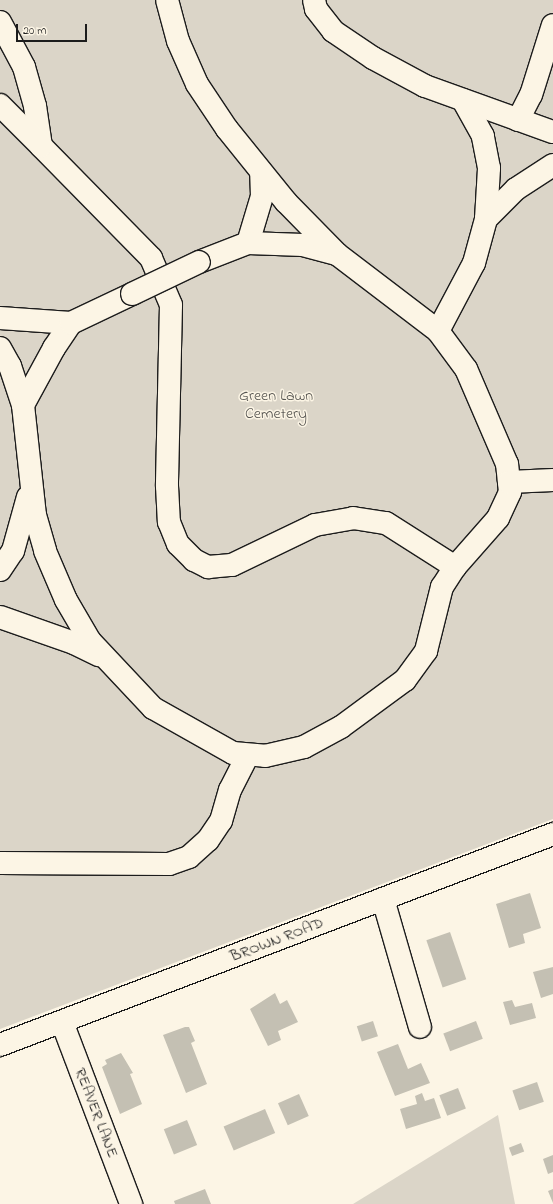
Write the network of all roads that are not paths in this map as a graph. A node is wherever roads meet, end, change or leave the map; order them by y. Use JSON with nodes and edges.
{"nodes":[{"id":1,"x":167,"y":0,"type":"edge"},
{"id":2,"x":314,"y":0,"type":"edge"},
{"id":3,"x":0,"y":22,"type":"edge"},
{"id":4,"x":553,"y":25,"type":"edge"},
{"id":5,"x":463,"y":100,"type":"junction"},
{"id":6,"x":0,"y":105,"type":"edge"},
{"id":7,"x":518,"y":120,"type":"junction"},
{"id":8,"x":553,"y":132,"type":"edge"},
{"id":9,"x":41,"y":146,"type":"junction"},
{"id":10,"x":553,"y":165,"type":"edge"},
{"id":11,"x":262,"y":172,"type":"junction"},
{"id":12,"x":486,"y":220,"type":"junction"},
{"id":13,"x":248,"y":243,"type":"junction"},
{"id":14,"x":337,"y":254,"type":"junction"},
{"id":15,"x":0,"y":318,"type":"edge"},
{"id":16,"x":72,"y":324,"type":"junction"},
{"id":17,"x":438,"y":331,"type":"junction"},
{"id":18,"x":0,"y":348,"type":"edge"},
{"id":19,"x":23,"y":405,"type":"junction"},
{"id":20,"x":553,"y":480,"type":"edge"},
{"id":21,"x":509,"y":482,"type":"junction"},
{"id":22,"x":31,"y":484,"type":"junction"},
{"id":23,"x":455,"y":567,"type":"junction"},
{"id":24,"x":0,"y":570,"type":"edge"},
{"id":25,"x":0,"y":617,"type":"edge"},
{"id":26,"x":106,"y":659,"type":"junction"},
{"id":27,"x":248,"y":754,"type":"junction"},
{"id":28,"x":553,"y":834,"type":"edge"},
{"id":29,"x":0,"y":863,"type":"edge"},
{"id":30,"x":383,"y":899,"type":"junction"},
{"id":31,"x":62,"y":1022,"type":"junction"},
{"id":32,"x":420,"y":1027,"type":"dead end"},
{"id":33,"x":0,"y":1045,"type":"edge"},
{"id":34,"x":131,"y":1204,"type":"edge"}],
"edges":[{"from":1,"to":11,"type":"main road"},
{"from":2,"to":5,"type":"main road"},
{"from":3,"to":9,"type":"main road"},
{"from":4,"to":7,"type":"main road"},
{"from":5,"to":7,"type":"main road"},
{"from":5,"to":12,"type":"main road"},
{"from":6,"to":9,"type":"main road"},
{"from":7,"to":8,"type":"main road"},
{"from":9,"to":23,"type":"main road"},
{"from":10,"to":12,"type":"main road"},
{"from":11,"to":13,"type":"main road"},
{"from":11,"to":14,"type":"main road"},
{"from":12,"to":17,"type":"main road"},
{"from":13,"to":14,"type":"main road"},
{"from":13,"to":16,"type":"main road","bridge":true},
{"from":14,"to":17,"type":"main road"},
{"from":15,"to":16,"type":"main road"},
{"from":16,"to":19,"type":"main road"},
{"from":17,"to":21,"type":"main road"},
{"from":18,"to":19,"type":"main road"},
{"from":19,"to":22,"type":"main road"},
{"from":20,"to":21,"type":"main road"},
{"from":21,"to":23,"type":"main road"},
{"from":22,"to":24,"type":"main road"},
{"from":22,"to":26,"type":"main road"},
{"from":23,"to":27,"type":"main road"},
{"from":25,"to":26,"type":"main road"},
{"from":26,"to":27,"type":"main road"},
{"from":27,"to":29,"type":"main road"},
{"from":28,"to":30,"type":"main road","name":"BROWN ROAD"},
{"from":30,"to":31,"type":"main road","name":"BROWN ROAD"},
{"from":30,"to":32,"type":"main road"},
{"from":31,"to":33,"type":"main road","name":"BROWN ROAD"},
{"from":31,"to":34,"type":"main road","name":"REAVER LANE"}]}
